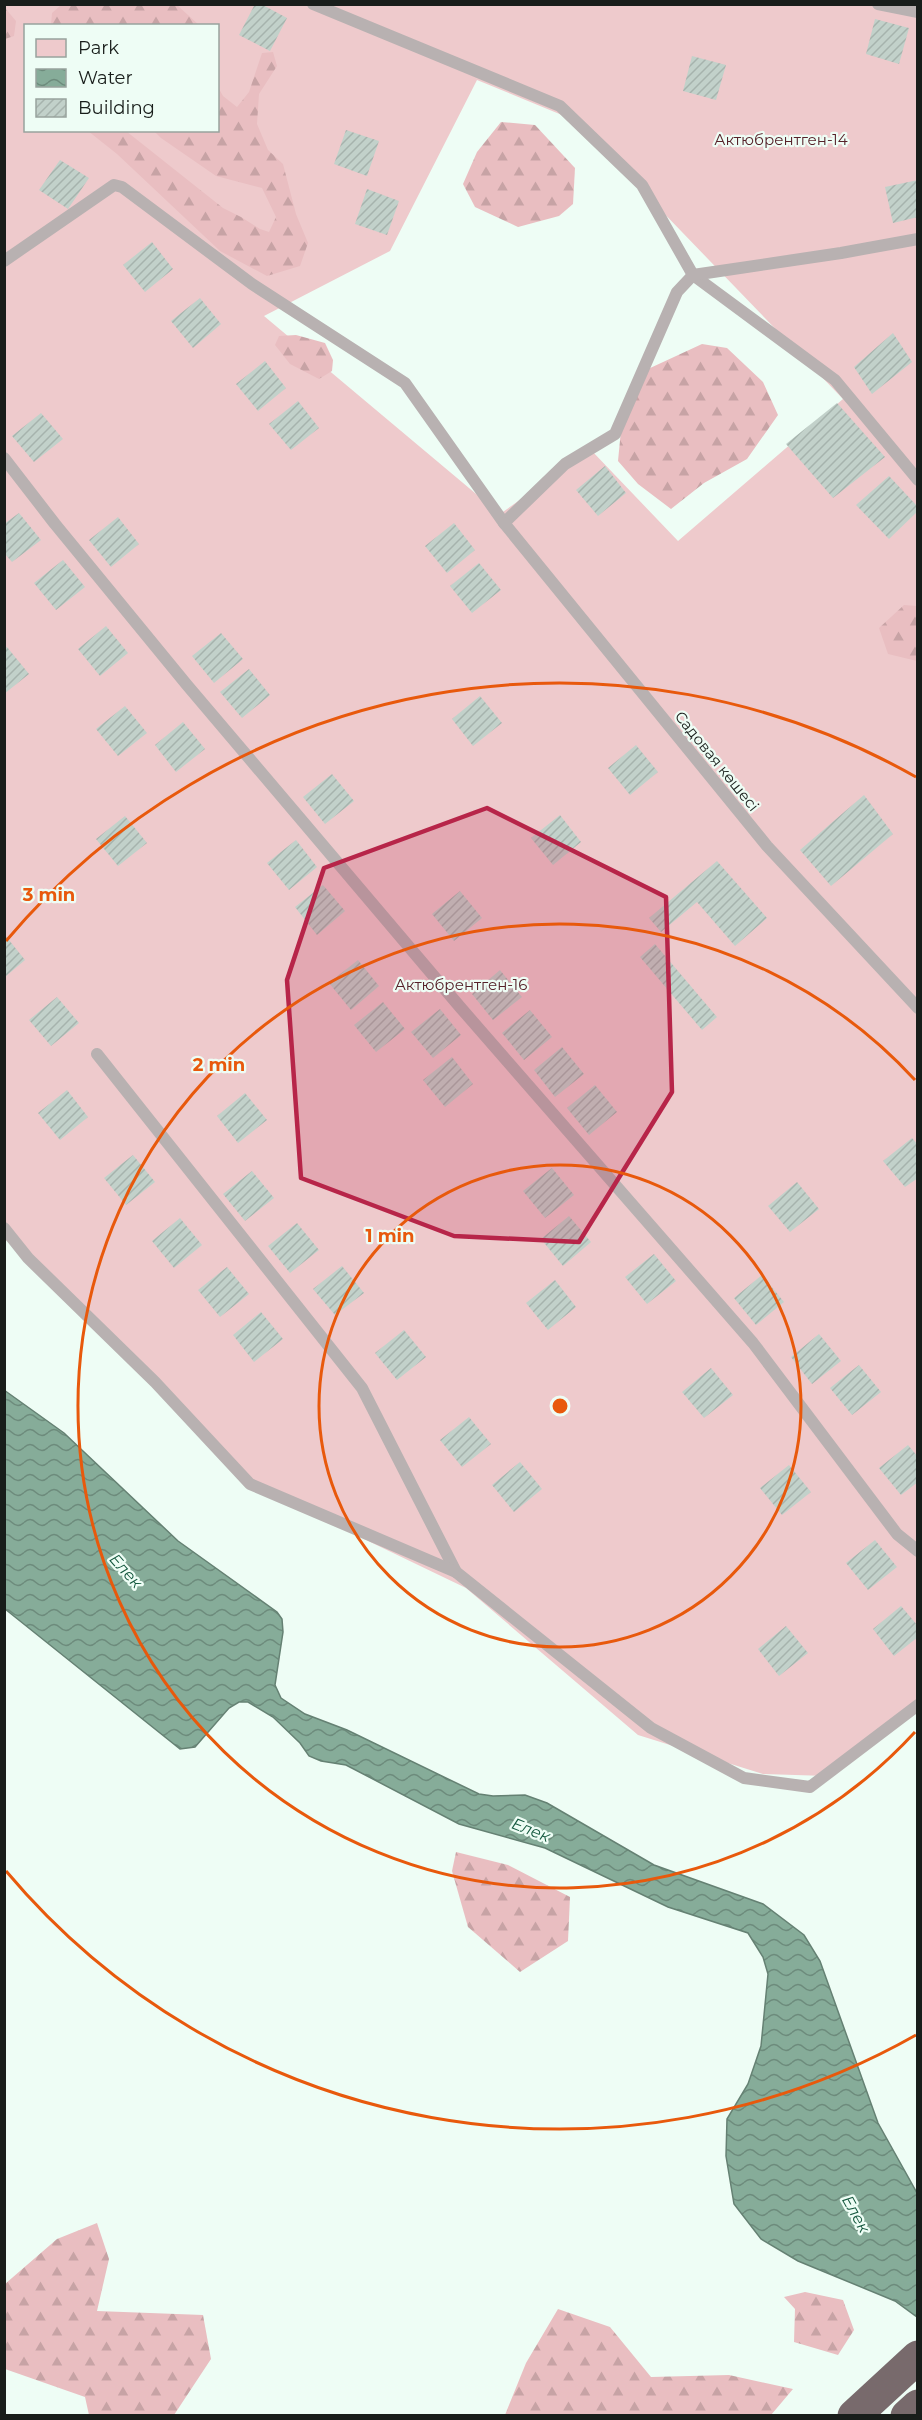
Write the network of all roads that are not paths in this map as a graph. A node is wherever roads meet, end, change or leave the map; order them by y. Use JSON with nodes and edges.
{"nodes":[{"id":1,"x":313,"y":4,"type":"edge"},
{"id":2,"x":878,"y":4,"type":"edge"},
{"id":3,"x":918,"y":12,"type":"edge"},
{"id":4,"x":918,"y":239,"type":"edge"},
{"id":5,"x":4,"y":261,"type":"edge"},
{"id":6,"x":693,"y":276,"type":"junction"},
{"id":7,"x":4,"y":458,"type":"edge"},
{"id":8,"x":918,"y":480,"type":"edge"},
{"id":9,"x":504,"y":524,"type":"junction"},
{"id":10,"x":918,"y":1008,"type":"edge"},
{"id":11,"x":97,"y":1054,"type":"dead end"},
{"id":12,"x":4,"y":1228,"type":"edge"},
{"id":13,"x":918,"y":1551,"type":"edge"},
{"id":14,"x":456,"y":1572,"type":"junction"},
{"id":15,"x":918,"y":1705,"type":"edge"},
{"id":16,"x":918,"y":2357,"type":"edge"},
{"id":17,"x":918,"y":2406,"type":"edge"},
{"id":18,"x":854,"y":2415,"type":"edge"},
{"id":19,"x":907,"y":2415,"type":"edge"}],
"edges":[{"from":1,"to":6,"type":"lane"},
{"from":2,"to":3,"type":"lane"},
{"from":4,"to":6,"type":"lane"},
{"from":5,"to":9,"type":"lane","name":"Садовая көшесі"},
{"from":6,"to":8,"type":"lane"},
{"from":6,"to":9,"type":"lane"},
{"from":7,"to":13,"type":"lane"},
{"from":9,"to":10,"type":"lane","name":"Садовая көшесі"},
{"from":11,"to":14,"type":"lane"},
{"from":12,"to":14,"type":"lane"},
{"from":14,"to":15,"type":"lane"},
{"from":16,"to":18,"type":"highway"},
{"from":17,"to":19,"type":"highway"}]}
